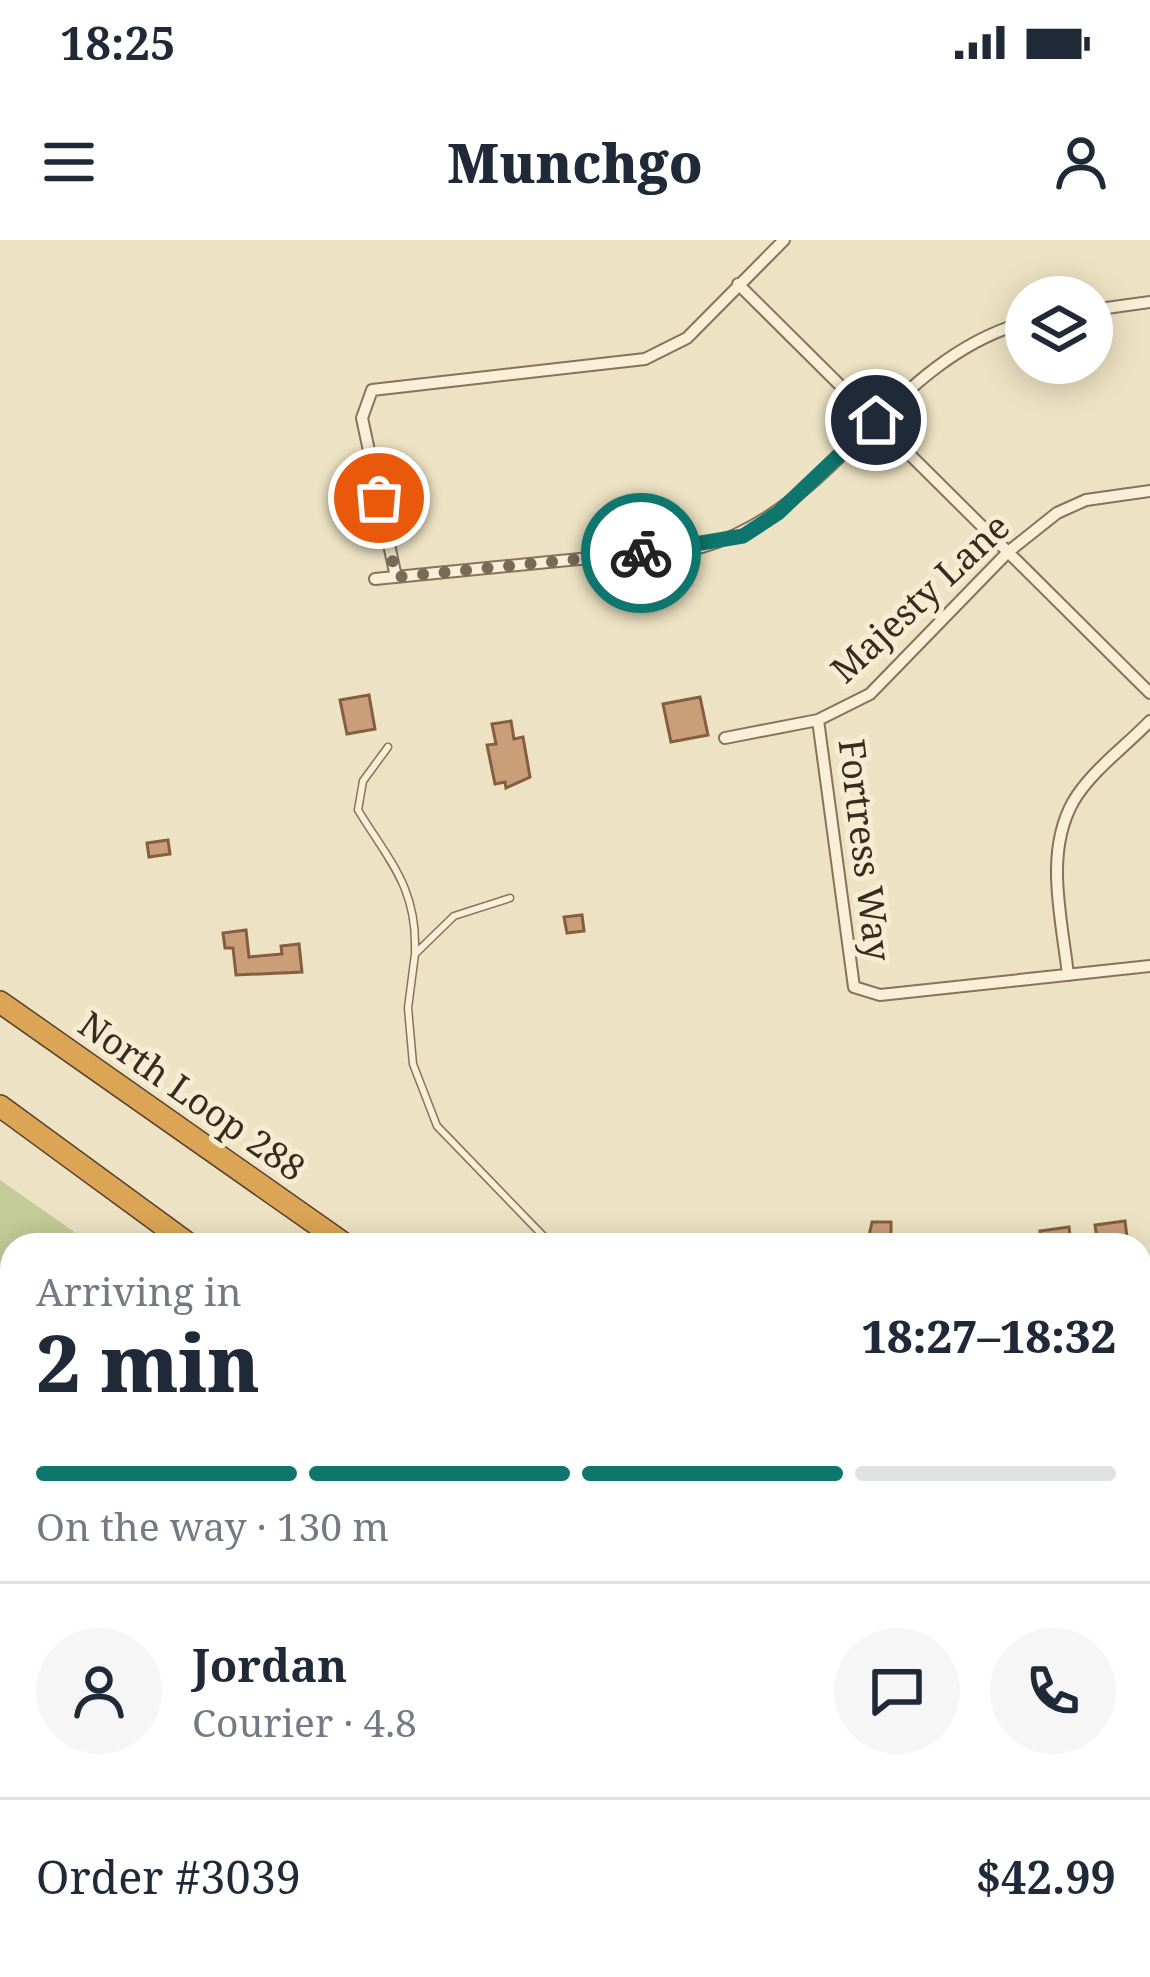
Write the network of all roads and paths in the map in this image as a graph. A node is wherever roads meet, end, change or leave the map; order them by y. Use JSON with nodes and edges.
{"nodes":[{"id":1,"x":784,"y":240,"type":"edge"},
{"id":2,"x":738,"y":284,"type":"junction"},
{"id":3,"x":1150,"y":302,"type":"edge"},
{"id":4,"x":1113,"y":307,"type":"edge"},
{"id":5,"x":1005,"y":328,"type":"edge"},
{"id":6,"x":876,"y":420,"type":"junction"},
{"id":7,"x":1150,"y":491,"type":"edge"},
{"id":8,"x":1008,"y":552,"type":"junction"},
{"id":9,"x":396,"y":577,"type":"junction"},
{"id":10,"x":374,"y":579,"type":"dead end"},
{"id":11,"x":1150,"y":693,"type":"edge"},
{"id":12,"x":818,"y":720,"type":"junction"},
{"id":13,"x":1150,"y":721,"type":"edge"},
{"id":14,"x":725,"y":738,"type":"dead end"},
{"id":15,"x":388,"y":747,"type":"dead end"},
{"id":16,"x":510,"y":898,"type":"dead end"},
{"id":17,"x":415,"y":954,"type":"junction"},
{"id":18,"x":1150,"y":966,"type":"edge"},
{"id":19,"x":1068,"y":975,"type":"junction"},
{"id":20,"x":0,"y":1002,"type":"edge"},
{"id":21,"x":0,"y":1106,"type":"edge"},
{"id":22,"x":174,"y":1233,"type":"edge"},
{"id":23,"x":329,"y":1233,"type":"edge"},
{"id":24,"x":540,"y":1233,"type":"edge"}],
"edges":[{"from":1,"to":2,"type":"street"},
{"from":2,"to":6,"type":"street"},
{"from":2,"to":9,"type":"street"},
{"from":3,"to":4,"type":"street"},
{"from":5,"to":6,"type":"street"},
{"from":6,"to":8,"type":"street"},
{"from":6,"to":9,"type":"street"},
{"from":7,"to":8,"type":"street","name":"Majesty Lane"},
{"from":8,"to":11,"type":"street"},
{"from":8,"to":12,"type":"street","name":"Majesty Lane"},
{"from":9,"to":10,"type":"street"},
{"from":12,"to":14,"type":"street","name":"Majesty Lane"},
{"from":12,"to":19,"type":"street","name":"Fortress Way"},
{"from":13,"to":19,"type":"street"},
{"from":15,"to":17,"type":"lane"},
{"from":16,"to":17,"type":"lane"},
{"from":17,"to":24,"type":"lane"},
{"from":18,"to":19,"type":"street"},
{"from":20,"to":23,"type":"highway","name":"North Loop 288"},
{"from":21,"to":22,"type":"highway"}]}
